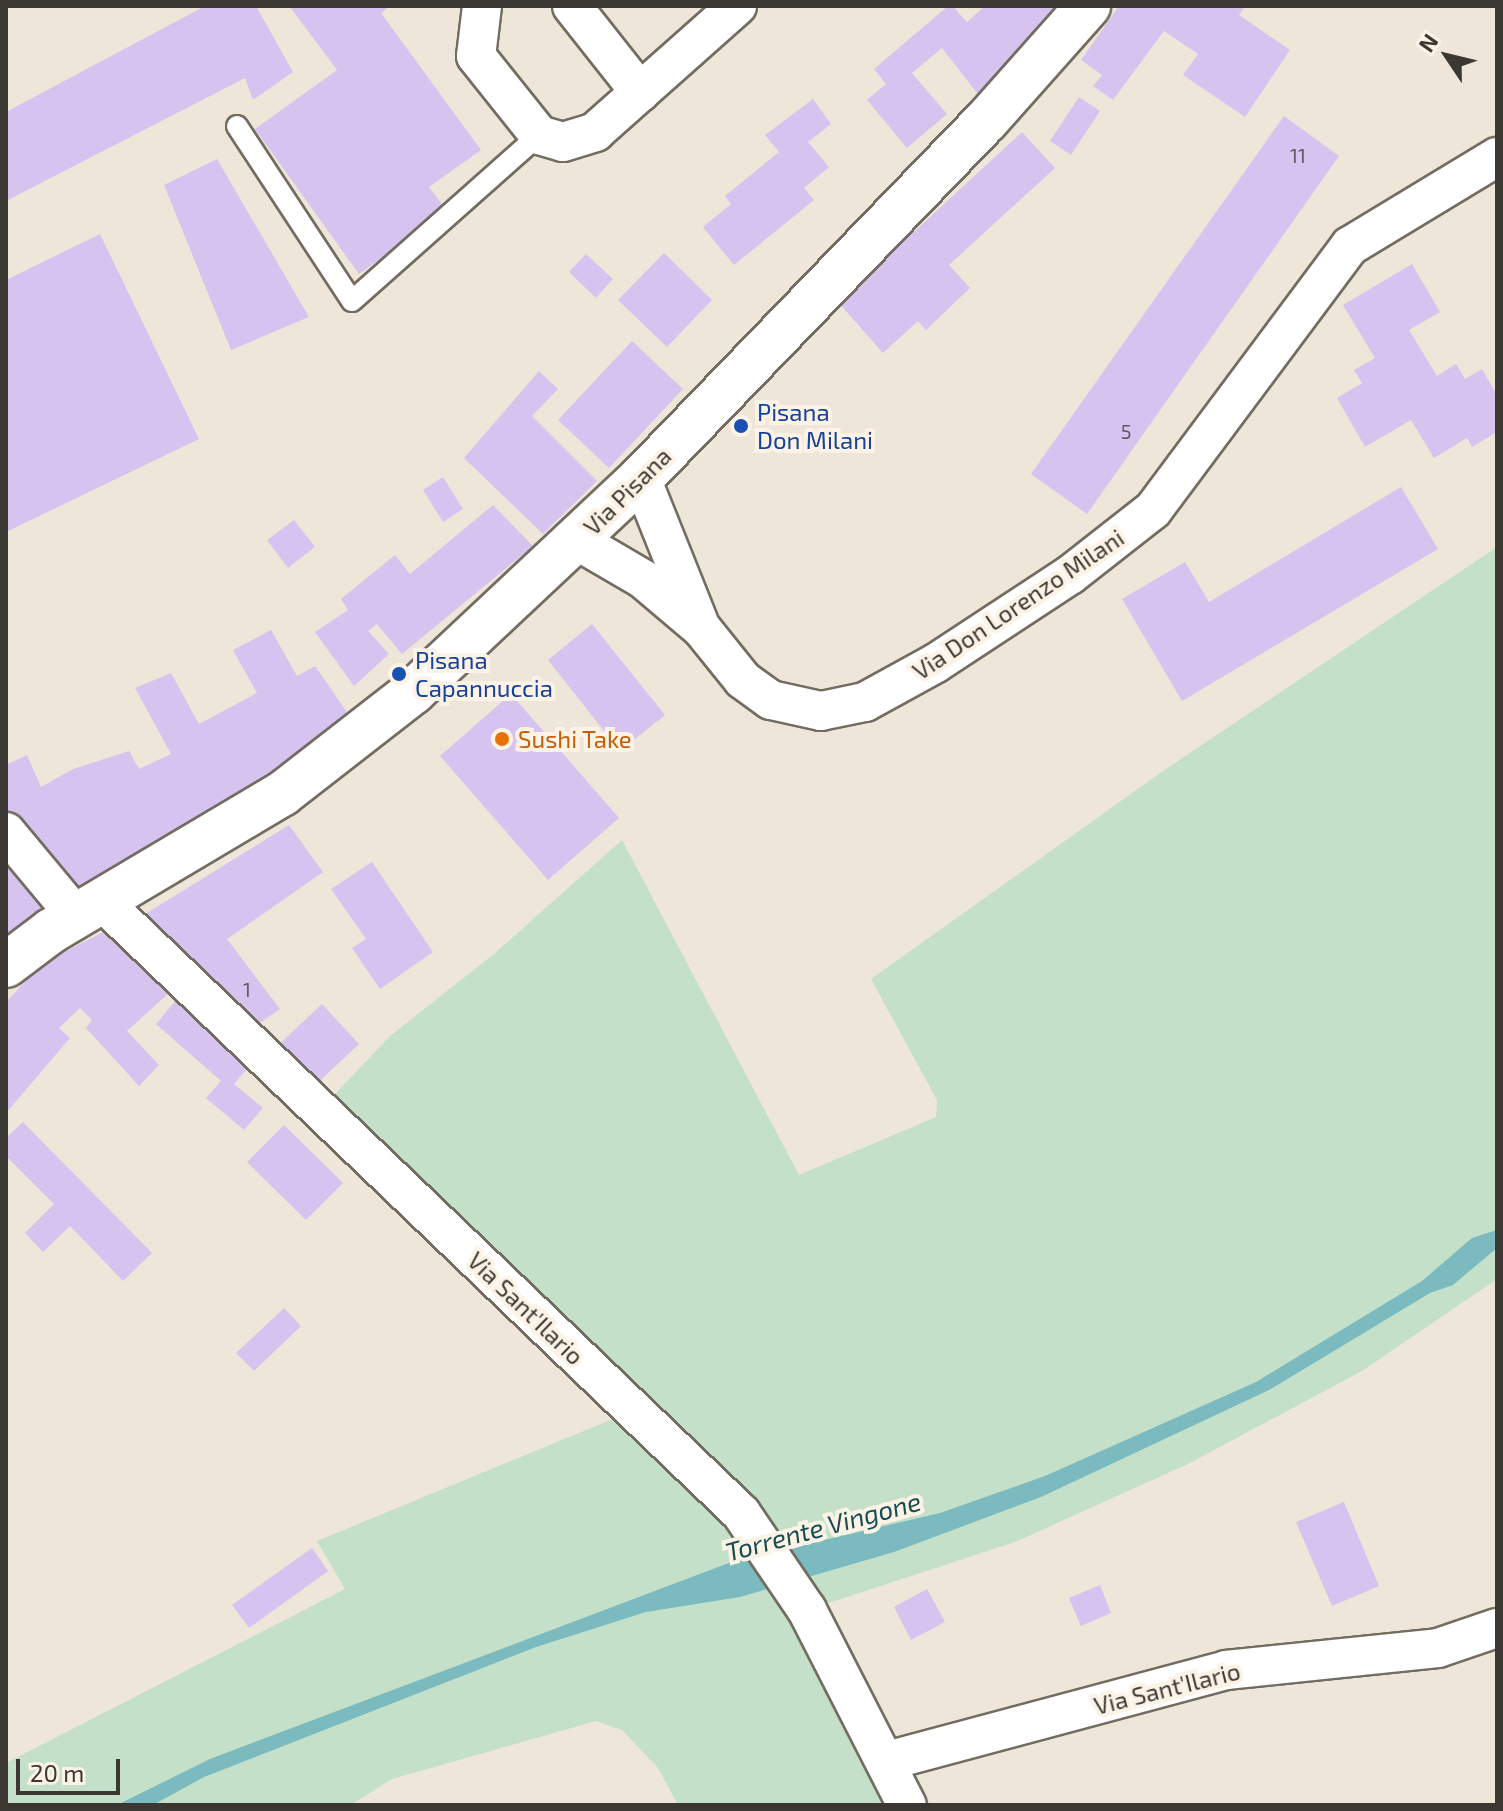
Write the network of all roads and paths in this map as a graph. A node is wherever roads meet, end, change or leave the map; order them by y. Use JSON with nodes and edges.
{"nodes":[{"id":1,"x":482,"y":6,"type":"edge"},
{"id":2,"x":572,"y":6,"type":"edge"},
{"id":3,"x":737,"y":6,"type":"edge"},
{"id":4,"x":1088,"y":6,"type":"edge"},
{"id":5,"x":640,"y":92,"type":"junction"},
{"id":6,"x":237,"y":126,"type":"dead end"},
{"id":7,"x":539,"y":135,"type":"junction"},
{"id":8,"x":1497,"y":157,"type":"edge"},
{"id":9,"x":641,"y":478,"type":"junction"},
{"id":10,"x":578,"y":541,"type":"junction"},
{"id":11,"x":702,"y":629,"type":"junction"},
{"id":12,"x":6,"y":832,"type":"edge"},
{"id":13,"x":90,"y":910,"type":"junction"},
{"id":14,"x":6,"y":965,"type":"edge"},
{"id":15,"x":1497,"y":1628,"type":"edge"},
{"id":16,"x":887,"y":1761,"type":"junction"},
{"id":17,"x":907,"y":1805,"type":"edge"}],
"edges":[{"from":1,"to":7,"type":"street"},
{"from":2,"to":5,"type":"street"},
{"from":3,"to":5,"type":"street"},
{"from":4,"to":9,"type":"main road","name":"Via Pisana"},
{"from":5,"to":7,"type":"street"},
{"from":6,"to":7,"type":"lane"},
{"from":8,"to":11,"type":"street","name":"Via Don Lorenzo Milani"},
{"from":9,"to":10,"type":"main road","name":"Via Pisana"},
{"from":9,"to":11,"type":"street","name":"Via Don Lorenzo Milani"},
{"from":10,"to":11,"type":"street","name":"Via Don Lorenzo Milani"},
{"from":10,"to":13,"type":"main road","name":"Via Pisana"},
{"from":12,"to":13,"type":"street","name":"Via Sant'Ilario"},
{"from":13,"to":14,"type":"main road","name":"Via Pisana"},
{"from":13,"to":16,"type":"street","name":"Via Sant'Ilario"},
{"from":15,"to":16,"type":"street","name":"Via Sant'Ilario"},
{"from":16,"to":17,"type":"street","name":"Via Sant'Ilario"}]}
